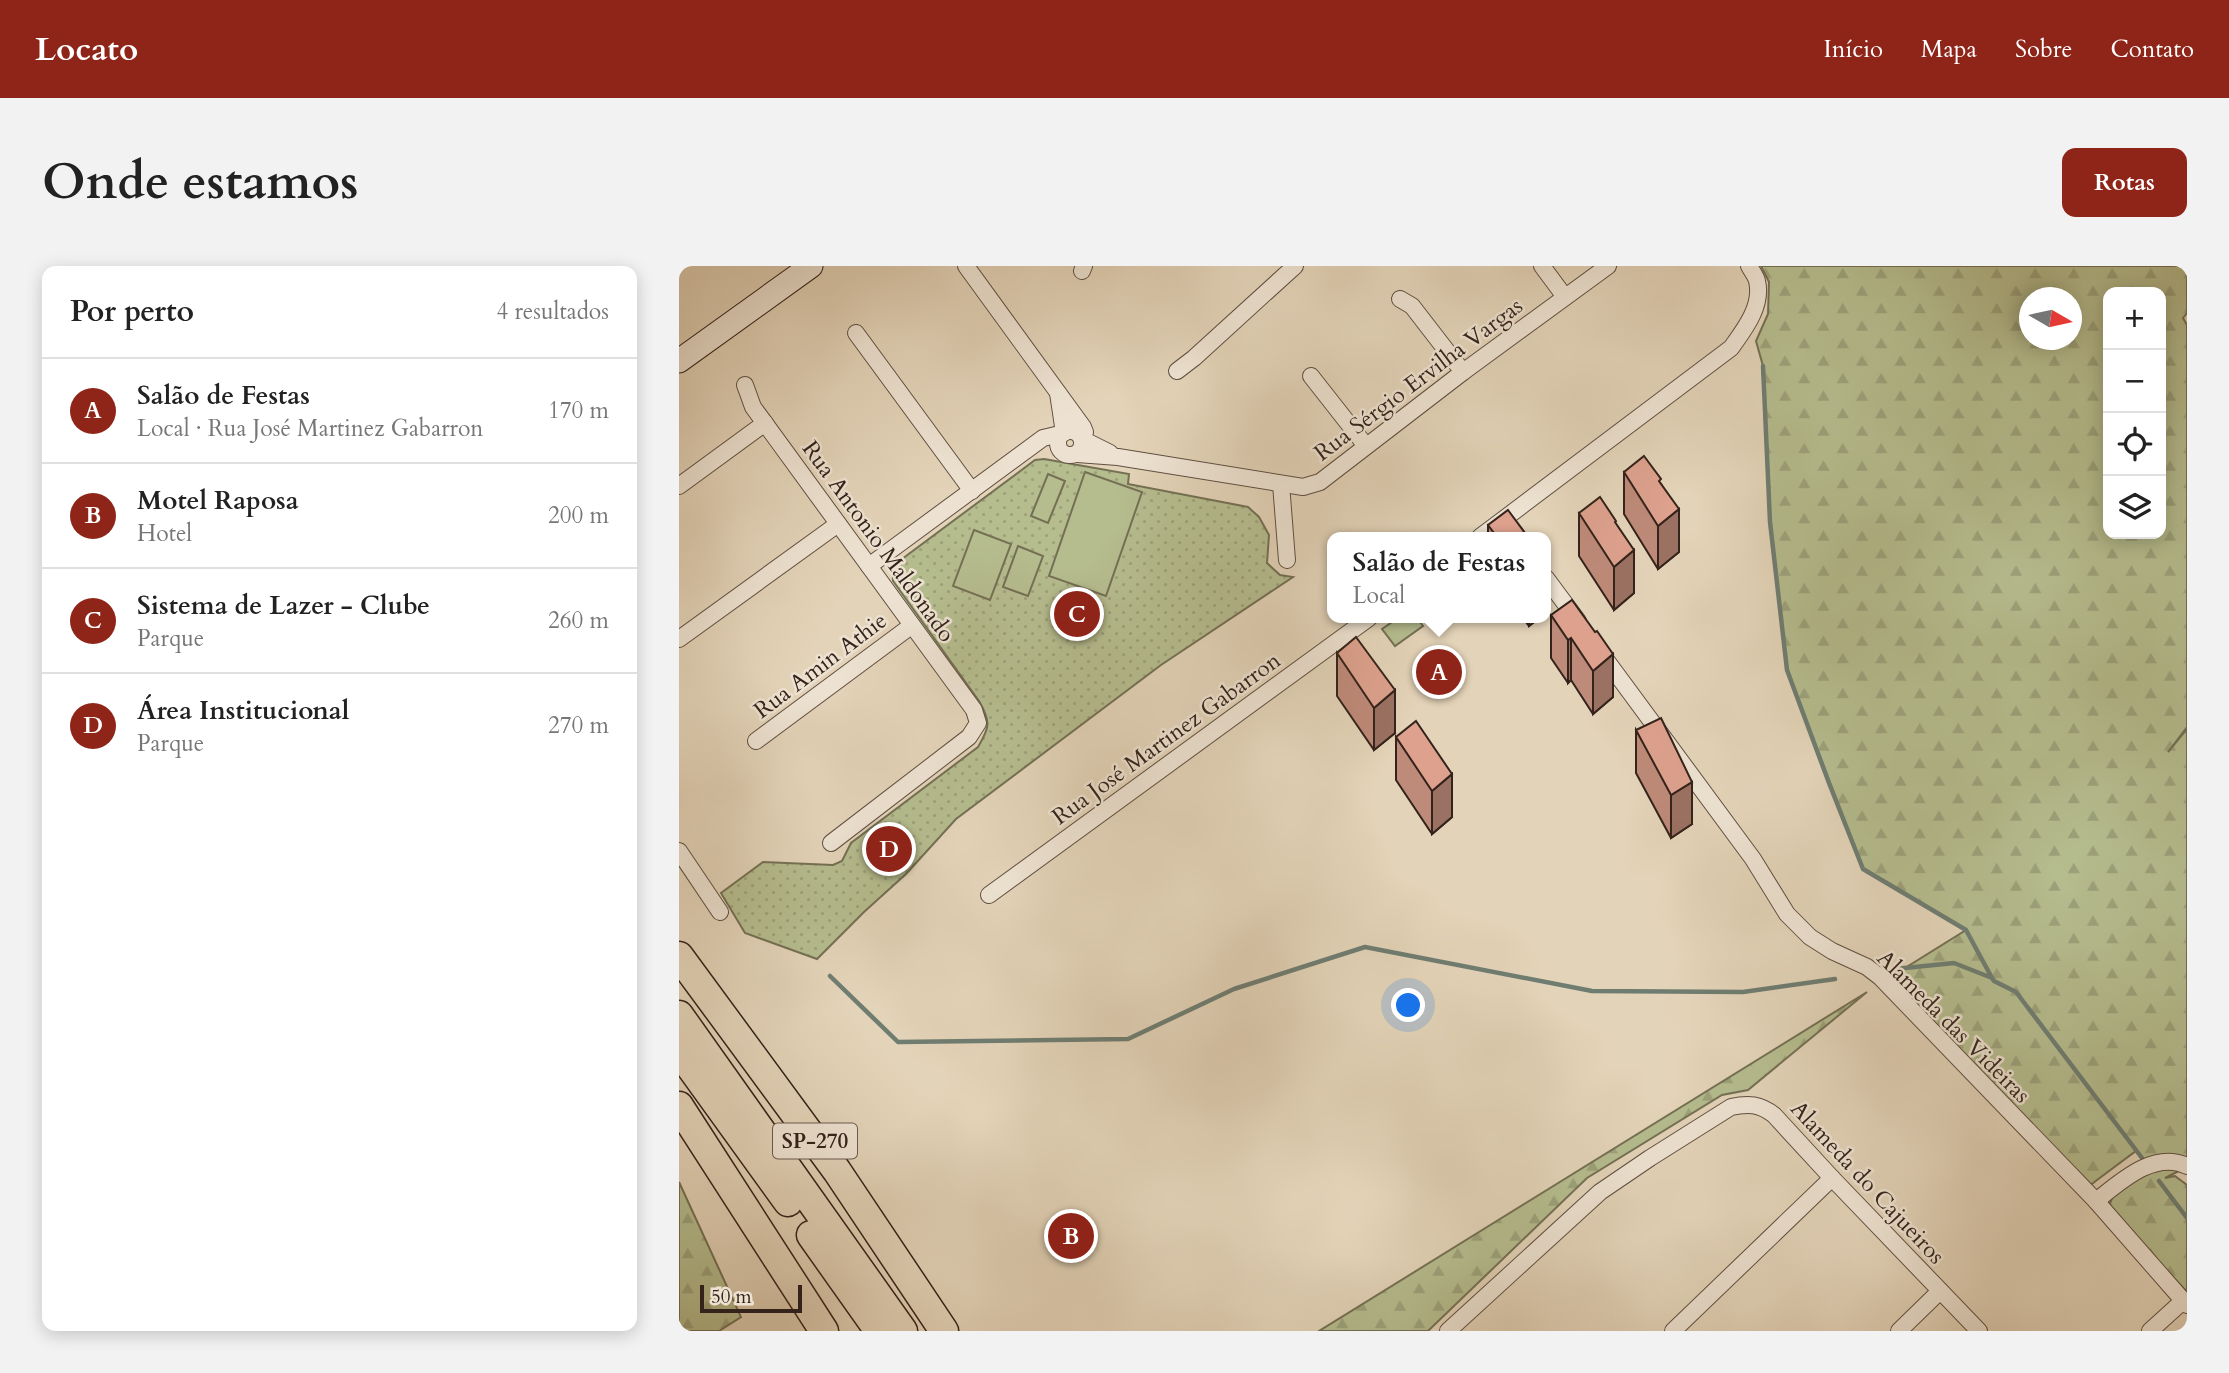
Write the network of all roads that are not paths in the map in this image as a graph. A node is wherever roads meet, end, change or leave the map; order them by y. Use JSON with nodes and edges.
{"nodes":[{"id":1,"x":811,"y":266,"type":"edge"},
{"id":2,"x":966,"y":266,"type":"edge"},
{"id":3,"x":1295,"y":266,"type":"edge"},
{"id":4,"x":1542,"y":266,"type":"edge"},
{"id":5,"x":1608,"y":266,"type":"edge"},
{"id":6,"x":1749,"y":266,"type":"edge"},
{"id":7,"x":1565,"y":297,"type":"junction"},
{"id":8,"x":1400,"y":299,"type":"dead end"},
{"id":9,"x":856,"y":333,"type":"dead end"},
{"id":10,"x":679,"y":361,"type":"edge"},
{"id":11,"x":1177,"y":371,"type":"dead end"},
{"id":12,"x":1464,"y":372,"type":"junction"},
{"id":13,"x":1311,"y":376,"type":"dead end"},
{"id":14,"x":745,"y":385,"type":"dead end"},
{"id":15,"x":1058,"y":393,"type":"junction"},
{"id":16,"x":765,"y":423,"type":"junction"},
{"id":17,"x":1063,"y":433,"type":"junction"},
{"id":18,"x":1366,"y":446,"type":"junction"},
{"id":19,"x":1073,"y":448,"type":"junction"},
{"id":20,"x":1025,"y":451,"type":"junction"},
{"id":21,"x":1281,"y":484,"type":"junction"},
{"id":22,"x":679,"y":486,"type":"edge"},
{"id":23,"x":972,"y":491,"type":"junction"},
{"id":24,"x":838,"y":524,"type":"junction"},
{"id":25,"x":1491,"y":532,"type":"edge"},
{"id":26,"x":1287,"y":560,"type":"dead end"},
{"id":27,"x":869,"y":566,"type":"junction"},
{"id":28,"x":1551,"y":585,"type":"edge"},
{"id":29,"x":1362,"y":623,"type":"edge"},
{"id":30,"x":911,"y":626,"type":"junction"},
{"id":31,"x":679,"y":639,"type":"edge"},
{"id":32,"x":756,"y":741,"type":"dead end"},
{"id":33,"x":831,"y":843,"type":"dead end"},
{"id":34,"x":679,"y":851,"type":"edge"},
{"id":35,"x":989,"y":895,"type":"dead end"},
{"id":36,"x":720,"y":912,"type":"dead end"},
{"id":37,"x":679,"y":956,"type":"edge"},
{"id":38,"x":679,"y":1015,"type":"edge"},
{"id":39,"x":679,"y":1051,"type":"edge"},
{"id":40,"x":679,"y":1106,"type":"edge"},
{"id":41,"x":679,"y":1119,"type":"edge"},
{"id":42,"x":706,"y":1147,"type":"junction"},
{"id":43,"x":2187,"y":1166,"type":"edge"},
{"id":44,"x":1832,"y":1178,"type":"junction"},
{"id":45,"x":782,"y":1193,"type":"junction"},
{"id":46,"x":2095,"y":1201,"type":"junction"},
{"id":47,"x":1940,"y":1291,"type":"junction"},
{"id":48,"x":2185,"y":1303,"type":"edge"},
{"id":49,"x":824,"y":1331,"type":"edge"},
{"id":50,"x":857,"y":1331,"type":"edge"},
{"id":51,"x":879,"y":1331,"type":"edge"},
{"id":52,"x":904,"y":1331,"type":"edge"},
{"id":53,"x":944,"y":1331,"type":"edge"},
{"id":54,"x":1448,"y":1331,"type":"edge"},
{"id":55,"x":1673,"y":1331,"type":"edge"},
{"id":56,"x":1899,"y":1331,"type":"edge"},
{"id":57,"x":1979,"y":1331,"type":"edge"},
{"id":58,"x":2150,"y":1331,"type":"edge"}],
"edges":[{"from":1,"to":10,"type":"main road"},
{"from":2,"to":15,"type":"street"},
{"from":3,"to":11,"type":"street"},
{"from":4,"to":7,"type":"street"},
{"from":5,"to":7,"type":"street","name":"Rua Sérgio Ervilha Vargas"},
{"from":6,"to":25,"type":"street"},
{"from":7,"to":12,"type":"street","name":"Rua Sérgio Ervilha Vargas"},
{"from":8,"to":12,"type":"street"},
{"from":9,"to":23,"type":"street"},
{"from":12,"to":18,"type":"street","name":"Rua Sérgio Ervilha Vargas"},
{"from":13,"to":18,"type":"street"},
{"from":14,"to":16,"type":"street","name":"Rua Antonio Maldonado"},
{"from":15,"to":17,"type":"street"},
{"from":15,"to":19,"type":"street"},
{"from":16,"to":22,"type":"street"},
{"from":16,"to":24,"type":"street","name":"Rua Antonio Maldonado"},
{"from":17,"to":19,"type":"street","name":"Rua Sérgio Ervilha Vargas"},
{"from":17,"to":20,"type":"street"},
{"from":18,"to":21,"type":"street","name":"Rua Sérgio Ervilha Vargas"},
{"from":19,"to":20,"type":"street","name":"Rua Sérgio Ervilha Vargas"},
{"from":19,"to":21,"type":"street","name":"Rua Sérgio Ervilha Vargas"},
{"from":20,"to":23,"type":"street"},
{"from":21,"to":26,"type":"street"},
{"from":23,"to":27,"type":"street"},
{"from":24,"to":27,"type":"street","name":"Rua Antonio Maldonado"},
{"from":24,"to":31,"type":"street"},
{"from":27,"to":30,"type":"street","name":"Rua Antonio Maldonado"},
{"from":28,"to":46,"type":"street","name":"Alameda das Videiras"},
{"from":29,"to":35,"type":"street","name":"Rua José Martinez Gabarron"},
{"from":30,"to":32,"type":"street","name":"Rua Amin Athie"},
{"from":30,"to":33,"type":"street","name":"Rua Antonio Maldonado"},
{"from":34,"to":36,"type":"street"},
{"from":37,"to":53,"type":"highway","number":"SP-270"},
{"from":38,"to":52,"type":"highway","number":"SP-270"},
{"from":39,"to":45,"type":"highway","number":"SP-270"},
{"from":40,"to":42,"type":"highway"},
{"from":41,"to":42,"type":"highway"},
{"from":42,"to":49,"type":"highway"},
{"from":43,"to":46,"type":"street"},
{"from":44,"to":47,"type":"street","name":"Alameda do Cajueiros"},
{"from":44,"to":54,"type":"street","name":"Alameda do Cajueiros"},
{"from":44,"to":55,"type":"street"},
{"from":45,"to":50,"type":"highway"},
{"from":45,"to":51,"type":"highway","number":"SP-270"},
{"from":46,"to":48,"type":"street","name":"Alameda das Videiras"},
{"from":47,"to":56,"type":"street"},
{"from":47,"to":57,"type":"street","name":"Alameda do Cajueiros"},
{"from":48,"to":58,"type":"street"}]}
